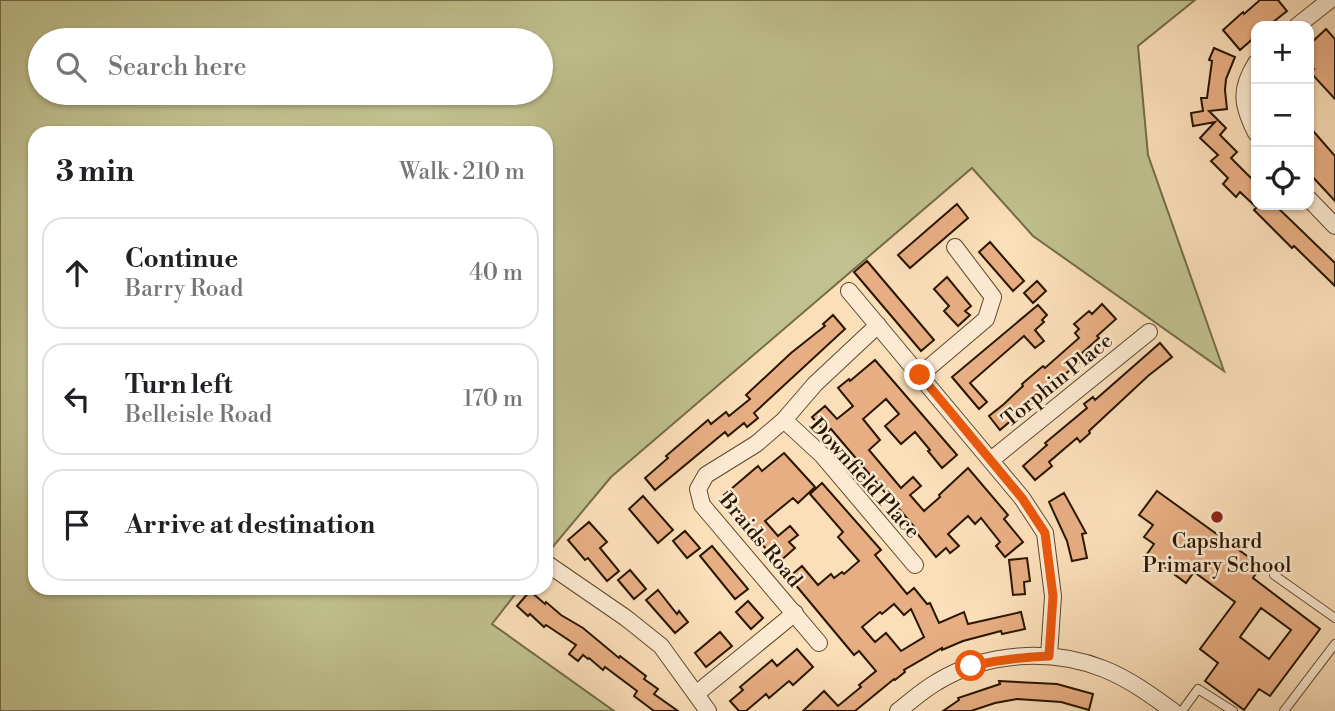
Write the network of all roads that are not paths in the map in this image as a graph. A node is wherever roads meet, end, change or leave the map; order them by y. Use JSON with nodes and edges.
{"nodes":[{"id":1,"x":1331,"y":4,"type":"edge"},
{"id":2,"x":1305,"y":21,"type":"edge"},
{"id":3,"x":1251,"y":72,"type":"edge"},
{"id":4,"x":1251,"y":122,"type":"edge"},
{"id":5,"x":1314,"y":204,"type":"edge"},
{"id":6,"x":1335,"y":226,"type":"edge"},
{"id":7,"x":956,"y":247,"type":"dead end"},
{"id":8,"x":849,"y":291,"type":"dead end"},
{"id":9,"x":878,"y":326,"type":"junction"},
{"id":10,"x":1149,"y":332,"type":"dead end"},
{"id":11,"x":920,"y":375,"type":"junction"},
{"id":12,"x":784,"y":421,"type":"junction"},
{"id":13,"x":992,"y":460,"type":"junction"},
{"id":14,"x":915,"y":565,"type":"dead end"},
{"id":15,"x":553,"y":568,"type":"edge"},
{"id":16,"x":1274,"y":575,"type":"dead end"},
{"id":17,"x":794,"y":613,"type":"junction"},
{"id":18,"x":1335,"y":618,"type":"edge"},
{"id":19,"x":819,"y":643,"type":"dead end"},
{"id":20,"x":1335,"y":644,"type":"edge"},
{"id":21,"x":1049,"y":656,"type":"junction"},
{"id":22,"x":696,"y":694,"type":"junction"},
{"id":23,"x":708,"y":711,"type":"edge"},
{"id":24,"x":898,"y":711,"type":"edge"},
{"id":25,"x":1173,"y":711,"type":"edge"},
{"id":26,"x":1182,"y":711,"type":"edge"},
{"id":27,"x":1233,"y":711,"type":"edge"},
{"id":28,"x":1284,"y":711,"type":"edge"}],
"edges":[{"from":1,"to":2,"type":"street"},
{"from":3,"to":4,"type":"street"},
{"from":5,"to":6,"type":"street"},
{"from":7,"to":11,"type":"street"},
{"from":8,"to":9,"type":"street"},
{"from":9,"to":11,"type":"street"},
{"from":9,"to":12,"type":"street","name":"Braids Road"},
{"from":10,"to":13,"type":"street","name":"Torphin Place"},
{"from":11,"to":13,"type":"street"},
{"from":12,"to":14,"type":"street","name":"Downfield Place"},
{"from":12,"to":17,"type":"street","name":"Braids Road"},
{"from":13,"to":21,"type":"street"},
{"from":15,"to":22,"type":"street"},
{"from":16,"to":18,"type":"lane"},
{"from":17,"to":19,"type":"street","name":"Braids Road"},
{"from":17,"to":22,"type":"street"},
{"from":20,"to":28,"type":"lane"},
{"from":21,"to":24,"type":"street"},
{"from":21,"to":25,"type":"street"},
{"from":22,"to":23,"type":"street"},
{"from":26,"to":27,"type":"lane"}]}
